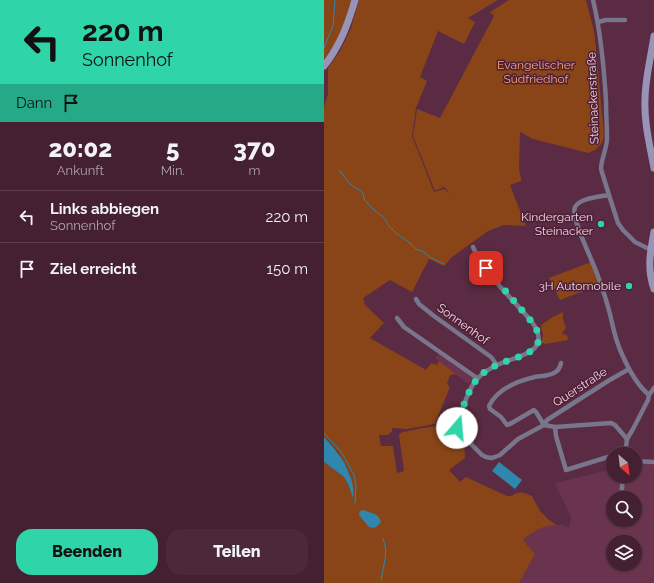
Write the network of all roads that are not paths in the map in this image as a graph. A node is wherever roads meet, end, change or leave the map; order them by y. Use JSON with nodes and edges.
{"nodes":[{"id":1,"x":355,"y":0,"type":"edge"},
{"id":2,"x":593,"y":0,"type":"edge"},
{"id":3,"x":625,"y":20,"type":"dead end"},
{"id":4,"x":598,"y":22,"type":"junction"},
{"id":5,"x":654,"y":36,"type":"edge"},
{"id":6,"x":324,"y":66,"type":"edge"},
{"id":7,"x":654,"y":168,"type":"edge"},
{"id":8,"x":609,"y":195,"type":"junction"},
{"id":9,"x":654,"y":232,"type":"edge"},
{"id":10,"x":473,"y":247,"type":"dead end"},
{"id":11,"x":651,"y":250,"type":"junction"},
{"id":12,"x":654,"y":289,"type":"edge"},
{"id":13,"x":416,"y":299,"type":"dead end"},
{"id":14,"x":397,"y":318,"type":"dead end"},
{"id":15,"x":561,"y":364,"type":"dead end"},
{"id":16,"x":497,"y":365,"type":"junction"},
{"id":17,"x":629,"y":368,"type":"junction"},
{"id":18,"x":477,"y":378,"type":"junction"},
{"id":19,"x":654,"y":388,"type":"edge"},
{"id":20,"x":649,"y":397,"type":"junction"},
{"id":21,"x":654,"y":403,"type":"edge"},
{"id":22,"x":544,"y":425,"type":"junction"},
{"id":23,"x":555,"y":427,"type":"junction"},
{"id":24,"x":627,"y":439,"type":"junction"},
{"id":25,"x":626,"y":447,"type":"edge"},
{"id":26,"x":606,"y":458,"type":"edge"},
{"id":27,"x":642,"y":461,"type":"edge"},
{"id":28,"x":654,"y":462,"type":"edge"}],
"edges":[{"from":1,"to":6,"type":"main road"},
{"from":2,"to":4,"type":"street","name":"Steinackerstraße"},
{"from":3,"to":4,"type":"street"},
{"from":4,"to":8,"type":"street","name":"Steinackerstraße"},
{"from":5,"to":7,"type":"main road"},
{"from":8,"to":11,"type":"street","name":"Steinackerstraße"},
{"from":8,"to":17,"type":"street"},
{"from":9,"to":11,"type":"main road"},
{"from":10,"to":16,"type":"street"},
{"from":11,"to":12,"type":"main road"},
{"from":13,"to":16,"type":"street","name":"Sonnenhof"},
{"from":14,"to":18,"type":"street"},
{"from":15,"to":22,"type":"street"},
{"from":16,"to":18,"type":"street"},
{"from":17,"to":20,"type":"street"},
{"from":17,"to":22,"type":"street","name":"Querstraße"},
{"from":18,"to":22,"type":"street","name":"Querstraße"},
{"from":19,"to":20,"type":"street"},
{"from":20,"to":21,"type":"street"},
{"from":20,"to":24,"type":"street"},
{"from":22,"to":23,"type":"street"},
{"from":23,"to":24,"type":"street"},
{"from":23,"to":26,"type":"street"},
{"from":24,"to":25,"type":"street"},
{"from":27,"to":28,"type":"street"}]}
